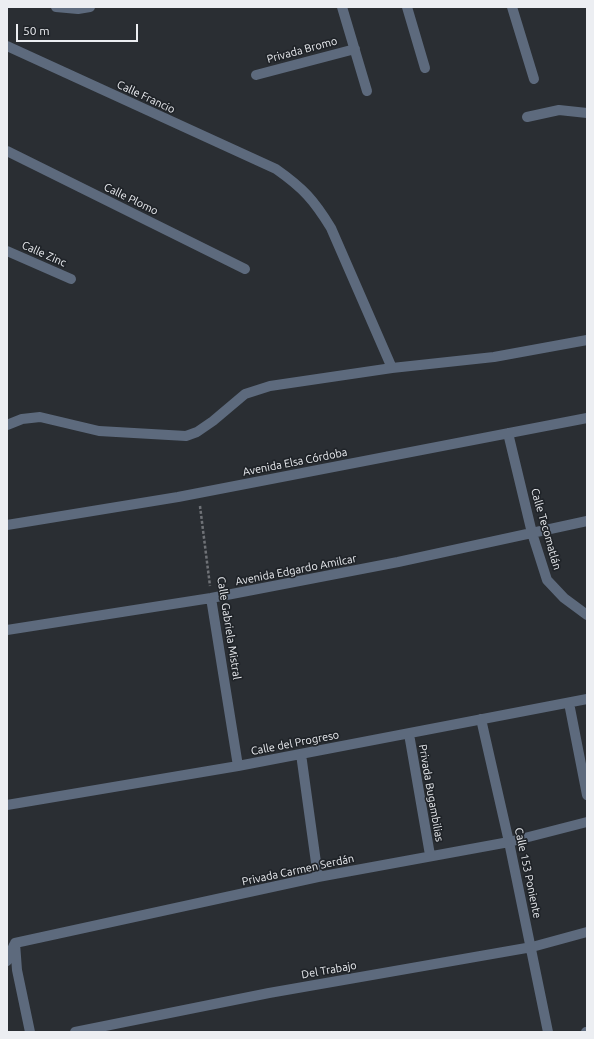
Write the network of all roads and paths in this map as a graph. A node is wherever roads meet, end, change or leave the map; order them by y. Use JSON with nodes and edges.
{"nodes":[{"id":1,"x":90,"y":7,"type":"edge"},
{"id":2,"x":342,"y":7,"type":"edge"},
{"id":3,"x":407,"y":7,"type":"edge"},
{"id":4,"x":512,"y":7,"type":"edge"},
{"id":5,"x":58,"y":8,"type":"edge"},
{"id":6,"x":7,"y":46,"type":"edge"},
{"id":7,"x":355,"y":49,"type":"junction"},
{"id":8,"x":425,"y":68,"type":"dead end"},
{"id":9,"x":256,"y":75,"type":"dead end"},
{"id":10,"x":534,"y":79,"type":"dead end"},
{"id":11,"x":367,"y":92,"type":"dead end"},
{"id":12,"x":587,"y":113,"type":"edge"},
{"id":13,"x":527,"y":117,"type":"dead end"},
{"id":14,"x":7,"y":151,"type":"edge"},
{"id":15,"x":7,"y":251,"type":"edge"},
{"id":16,"x":245,"y":269,"type":"dead end"},
{"id":17,"x":71,"y":279,"type":"dead end"},
{"id":18,"x":587,"y":340,"type":"edge"},
{"id":19,"x":392,"y":368,"type":"junction"},
{"id":20,"x":587,"y":418,"type":"edge"},
{"id":21,"x":7,"y":424,"type":"edge"},
{"id":22,"x":508,"y":433,"type":"junction"},
{"id":23,"x":198,"y":493,"type":"junction"},
{"id":24,"x":587,"y":521,"type":"edge"},
{"id":25,"x":7,"y":524,"type":"edge"},
{"id":26,"x":532,"y":533,"type":"junction"},
{"id":27,"x":211,"y":598,"type":"junction"},
{"id":28,"x":587,"y":615,"type":"edge"},
{"id":29,"x":7,"y":630,"type":"edge"},
{"id":30,"x":587,"y":699,"type":"edge"},
{"id":31,"x":569,"y":703,"type":"junction"},
{"id":32,"x":481,"y":720,"type":"junction"},
{"id":33,"x":409,"y":734,"type":"junction"},
{"id":34,"x":302,"y":754,"type":"junction"},
{"id":35,"x":238,"y":766,"type":"junction"},
{"id":36,"x":587,"y":795,"type":"edge"},
{"id":37,"x":7,"y":805,"type":"edge"},
{"id":38,"x":587,"y":822,"type":"edge"},
{"id":39,"x":509,"y":842,"type":"junction"},
{"id":40,"x":430,"y":855,"type":"junction"},
{"id":41,"x":318,"y":877,"type":"junction"},
{"id":42,"x":587,"y":932,"type":"edge"},
{"id":43,"x":15,"y":943,"type":"junction"},
{"id":44,"x":532,"y":947,"type":"junction"},
{"id":45,"x":7,"y":961,"type":"edge"},
{"id":46,"x":30,"y":1032,"type":"edge"},
{"id":47,"x":75,"y":1032,"type":"edge"},
{"id":48,"x":548,"y":1032,"type":"edge"}],
"edges":[{"from":1,"to":5,"type":"street"},
{"from":2,"to":7,"type":"street"},
{"from":3,"to":8,"type":"street"},
{"from":4,"to":10,"type":"street"},
{"from":6,"to":19,"type":"street","name":"Calle Francio"},
{"from":7,"to":9,"type":"street","name":"Privada Bromo"},
{"from":7,"to":11,"type":"street"},
{"from":12,"to":13,"type":"street"},
{"from":14,"to":16,"type":"street","name":"Calle Plomo"},
{"from":15,"to":17,"type":"street","name":"Calle Zinc"},
{"from":18,"to":19,"type":"street"},
{"from":19,"to":21,"type":"street"},
{"from":20,"to":22,"type":"street","name":"Avenida Elsa Córdoba"},
{"from":22,"to":23,"type":"street","name":"Avenida Elsa Córdoba"},
{"from":22,"to":26,"type":"street","name":"Calle Tecomatlán"},
{"from":23,"to":25,"type":"street","name":"Avenida Elsa Córdoba"},
{"from":23,"to":27,"type":"path","name":"Calle Gabriela Mistral"},
{"from":24,"to":26,"type":"street","name":"Avenida Edgardo Amilcar"},
{"from":26,"to":27,"type":"street","name":"Avenida Edgardo Amilcar"},
{"from":26,"to":28,"type":"street","name":"Calle Tecomatlán"},
{"from":27,"to":29,"type":"street","name":"Avenida Edgardo Amilcar"},
{"from":27,"to":35,"type":"street","name":"Calle Gabriela Mistral"},
{"from":30,"to":31,"type":"street","name":"Calle del Progreso"},
{"from":31,"to":32,"type":"street","name":"Calle del Progreso"},
{"from":31,"to":36,"type":"street"},
{"from":32,"to":33,"type":"street","name":"Calle del Progreso"},
{"from":32,"to":39,"type":"street","name":"Calle 153 Poniente"},
{"from":33,"to":34,"type":"street","name":"Calle del Progreso"},
{"from":33,"to":40,"type":"street","name":"Privada Bugambilias"},
{"from":34,"to":35,"type":"street","name":"Calle del Progreso"},
{"from":34,"to":41,"type":"street"},
{"from":35,"to":37,"type":"street","name":"Calle del Progreso"},
{"from":38,"to":39,"type":"street","name":"Privada Carmen Serdán"},
{"from":39,"to":40,"type":"street","name":"Privada Carmen Serdán"},
{"from":39,"to":44,"type":"street","name":"Calle 153 Poniente"},
{"from":40,"to":41,"type":"street","name":"Privada Carmen Serdán"},
{"from":41,"to":43,"type":"street","name":"Privada Carmen Serdán"},
{"from":42,"to":44,"type":"street","name":"Del Trabajo"},
{"from":43,"to":45,"type":"street"},
{"from":43,"to":46,"type":"street"},
{"from":44,"to":47,"type":"street","name":"Del Trabajo"},
{"from":44,"to":48,"type":"street","name":"Calle 153 Poniente"}]}
